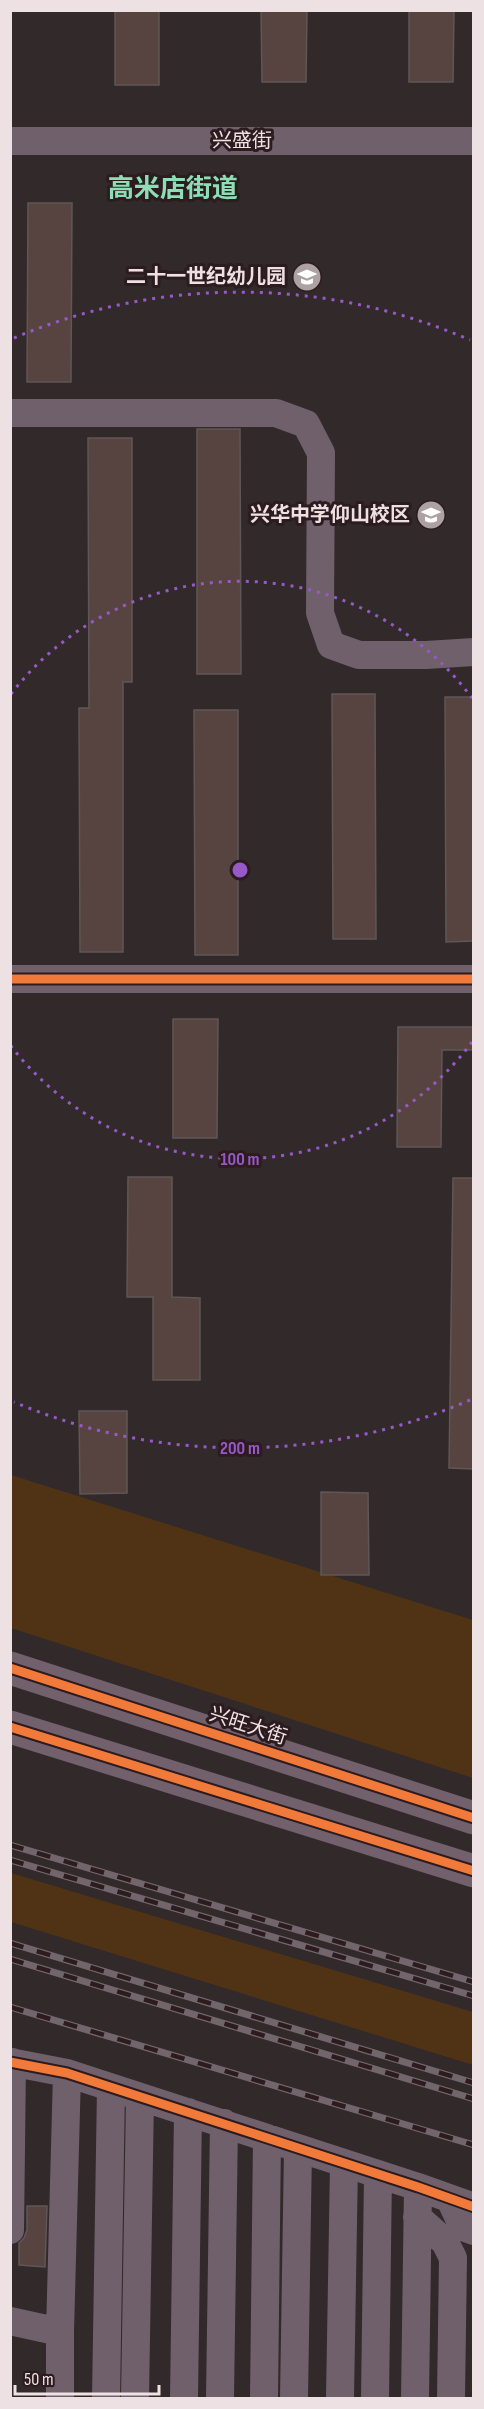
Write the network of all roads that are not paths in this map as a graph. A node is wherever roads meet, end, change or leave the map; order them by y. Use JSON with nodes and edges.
{"nodes":[{"id":1,"x":10,"y":141,"type":"edge"},
{"id":2,"x":474,"y":141,"type":"edge"},
{"id":3,"x":10,"y":413,"type":"edge"},
{"id":4,"x":474,"y":652,"type":"edge"},
{"id":5,"x":10,"y":979,"type":"edge"},
{"id":6,"x":474,"y":979,"type":"edge"},
{"id":7,"x":10,"y":1668,"type":"edge"},
{"id":8,"x":10,"y":1727,"type":"edge"},
{"id":9,"x":474,"y":1818,"type":"edge"},
{"id":10,"x":474,"y":1871,"type":"edge"},
{"id":11,"x":11,"y":2062,"type":"edge"},
{"id":12,"x":67,"y":2073,"type":"junction"},
{"id":13,"x":111,"y":2088,"type":"junction"},
{"id":14,"x":140,"y":2097,"type":"junction"},
{"id":15,"x":188,"y":2112,"type":"junction"},
{"id":16,"x":224,"y":2123,"type":"junction"},
{"id":17,"x":267,"y":2138,"type":"junction"},
{"id":18,"x":298,"y":2149,"type":"junction"},
{"id":19,"x":344,"y":2164,"type":"junction"},
{"id":20,"x":378,"y":2174,"type":"junction"},
{"id":21,"x":418,"y":2187,"type":"junction"},
{"id":22,"x":462,"y":2203,"type":"edge"},
{"id":23,"x":428,"y":2226,"type":"junction"},
{"id":24,"x":10,"y":2230,"type":"edge"},
{"id":25,"x":474,"y":2231,"type":"edge"},
{"id":26,"x":474,"y":2291,"type":"edge"},
{"id":27,"x":10,"y":2321,"type":"edge"},
{"id":28,"x":60,"y":2332,"type":"junction"},
{"id":29,"x":60,"y":2398,"type":"edge"},
{"id":30,"x":106,"y":2398,"type":"edge"},
{"id":31,"x":135,"y":2398,"type":"edge"},
{"id":32,"x":184,"y":2398,"type":"edge"},
{"id":33,"x":220,"y":2398,"type":"edge"},
{"id":34,"x":264,"y":2398,"type":"edge"},
{"id":35,"x":294,"y":2398,"type":"edge"},
{"id":36,"x":340,"y":2398,"type":"edge"},
{"id":37,"x":375,"y":2398,"type":"edge"},
{"id":38,"x":415,"y":2398,"type":"edge"},
{"id":39,"x":451,"y":2398,"type":"edge"}],
"edges":[{"from":1,"to":2,"type":"street","name":"兴盛街"},
{"from":3,"to":4,"type":"street"},
{"from":5,"to":6,"type":"street"},
{"from":7,"to":9,"type":"main road","name":"兴旺大街"},
{"from":8,"to":10,"type":"main road"},
{"from":11,"to":12,"type":"street"},
{"from":11,"to":24,"type":"street"},
{"from":12,"to":13,"type":"street"},
{"from":12,"to":28,"type":"street"},
{"from":13,"to":14,"type":"street"},
{"from":13,"to":30,"type":"street"},
{"from":14,"to":15,"type":"street"},
{"from":14,"to":31,"type":"street"},
{"from":15,"to":16,"type":"street"},
{"from":15,"to":32,"type":"street"},
{"from":16,"to":17,"type":"street"},
{"from":16,"to":33,"type":"street"},
{"from":17,"to":18,"type":"street"},
{"from":17,"to":34,"type":"street"},
{"from":18,"to":19,"type":"street"},
{"from":18,"to":35,"type":"street"},
{"from":19,"to":20,"type":"street"},
{"from":19,"to":36,"type":"street"},
{"from":20,"to":21,"type":"street"},
{"from":20,"to":37,"type":"street"},
{"from":21,"to":22,"type":"street"},
{"from":21,"to":23,"type":"street"},
{"from":22,"to":25,"type":"street"},
{"from":23,"to":26,"type":"street"},
{"from":23,"to":38,"type":"street"},
{"from":23,"to":39,"type":"street"},
{"from":27,"to":28,"type":"street"},
{"from":28,"to":29,"type":"street"}]}
